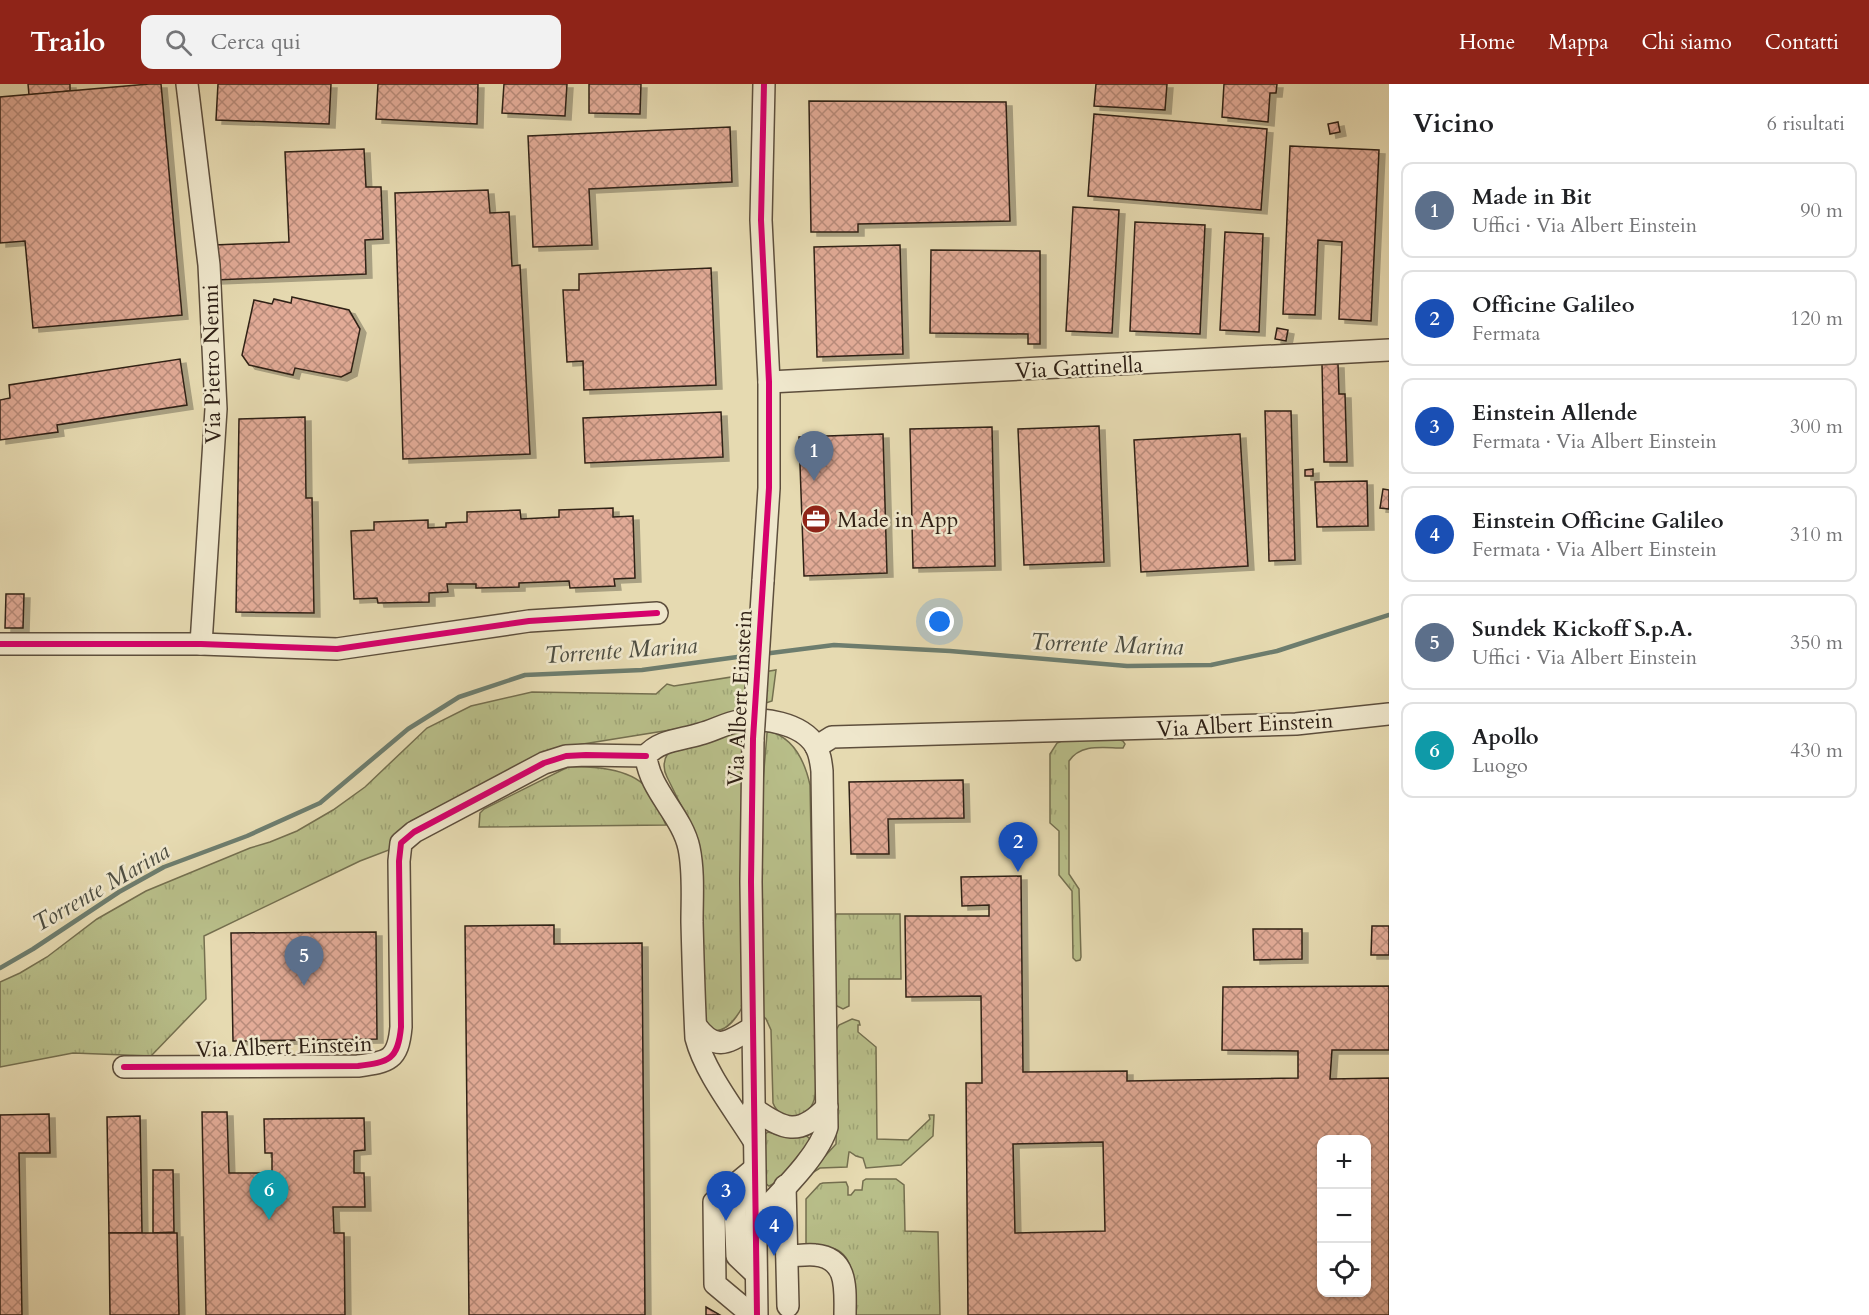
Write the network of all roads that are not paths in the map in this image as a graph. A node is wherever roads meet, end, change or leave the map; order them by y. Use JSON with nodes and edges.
{"nodes":[{"id":1,"x":187,"y":84,"type":"edge"},
{"id":2,"x":764,"y":84,"type":"edge"},
{"id":3,"x":1389,"y":350,"type":"edge"},
{"id":4,"x":769,"y":382,"type":"junction"},
{"id":5,"x":657,"y":613,"type":"dead end"},
{"id":6,"x":0,"y":644,"type":"edge"},
{"id":7,"x":201,"y":644,"type":"junction"},
{"id":8,"x":1389,"y":714,"type":"edge"},
{"id":9,"x":816,"y":747,"type":"junction"},
{"id":10,"x":646,"y":756,"type":"junction"},
{"id":11,"x":696,"y":1026,"type":"junction"},
{"id":12,"x":752,"y":1028,"type":"junction"},
{"id":13,"x":124,"y":1067,"type":"dead end"},
{"id":14,"x":827,"y":1107,"type":"junction"},
{"id":15,"x":753,"y":1108,"type":"junction"},
{"id":16,"x":754,"y":1141,"type":"junction"},
{"id":17,"x":754,"y":1169,"type":"junction"},
{"id":18,"x":734,"y":1185,"type":"junction"},
{"id":19,"x":785,"y":1186,"type":"junction"},
{"id":20,"x":755,"y":1220,"type":"junction"},
{"id":21,"x":787,"y":1256,"type":"junction"},
{"id":22,"x":756,"y":1274,"type":"junction"},
{"id":23,"x":788,"y":1306,"type":"dead end"},
{"id":24,"x":755,"y":1315,"type":"edge"},
{"id":25,"x":845,"y":1315,"type":"edge"}],
"edges":[{"from":1,"to":7,"type":"street","name":"Via Pietro Nenni"},
{"from":2,"to":4,"type":"street","name":"Via Albert Einstein"},
{"from":3,"to":4,"type":"street","name":"Via Gattinella"},
{"from":4,"to":12,"type":"street","name":"Via Albert Einstein","bridge":true},
{"from":5,"to":7,"type":"street"},
{"from":6,"to":7,"type":"street"},
{"from":8,"to":9,"type":"street","name":"Via Albert Einstein"},
{"from":9,"to":10,"type":"street","name":"Via Albert Einstein"},
{"from":9,"to":14,"type":"street"},
{"from":10,"to":11,"type":"street"},
{"from":10,"to":13,"type":"street","name":"Via Albert Einstein"},
{"from":11,"to":12,"type":"street"},
{"from":11,"to":16,"type":"street"},
{"from":12,"to":15,"type":"street","name":"Via Albert Einstein"},
{"from":14,"to":15,"type":"street"},
{"from":14,"to":19,"type":"street"},
{"from":15,"to":16,"type":"street","name":"Via Albert Einstein"},
{"from":16,"to":17,"type":"street","name":"Via Albert Einstein"},
{"from":17,"to":18,"type":"street","name":"Via Albert Einstein"},
{"from":17,"to":20,"type":"street","name":"Via Albert Einstein"},
{"from":18,"to":22,"type":"street"},
{"from":18,"to":24,"type":"street","name":"Via Albert Einstein"},
{"from":19,"to":20,"type":"street"},
{"from":19,"to":21,"type":"street"},
{"from":20,"to":22,"type":"street","name":"Via Albert Einstein"},
{"from":21,"to":23,"type":"street"},
{"from":21,"to":25,"type":"street"},
{"from":22,"to":24,"type":"street","name":"Via Albert Einstein"}]}
